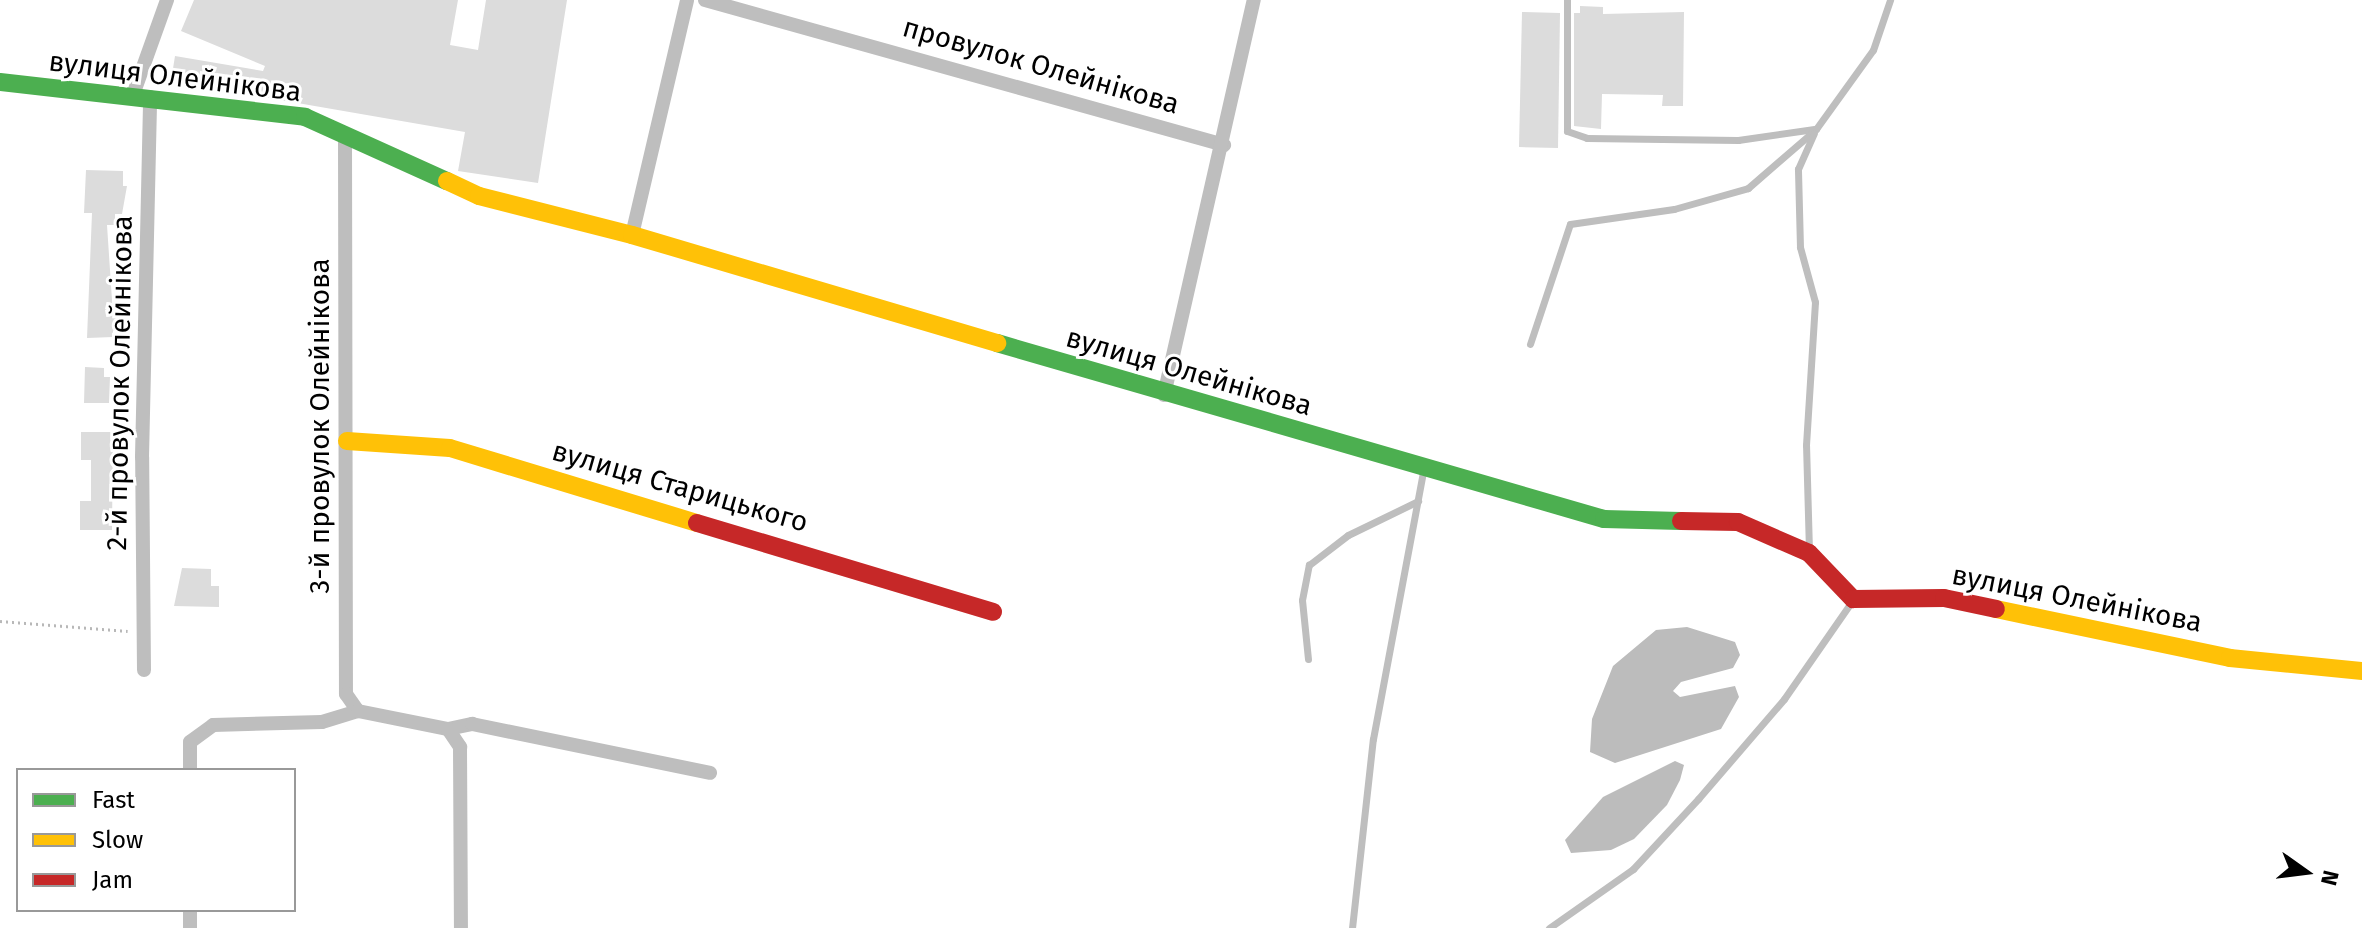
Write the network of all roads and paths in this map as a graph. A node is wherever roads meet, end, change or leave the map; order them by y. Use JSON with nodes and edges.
{"nodes":[{"id":1,"x":167,"y":0,"type":"edge"},
{"id":2,"x":687,"y":0,"type":"edge"},
{"id":3,"x":705,"y":0,"type":"edge"},
{"id":4,"x":1254,"y":0,"type":"edge"},
{"id":5,"x":1567,"y":0,"type":"edge"},
{"id":6,"x":1890,"y":0,"type":"edge"},
{"id":7,"x":0,"y":82,"type":"edge"},
{"id":8,"x":142,"y":96,"type":"junction"},
{"id":9,"x":1816,"y":129,"type":"junction"},
{"id":10,"x":345,"y":137,"type":"junction"},
{"id":11,"x":1224,"y":145,"type":"junction"},
{"id":12,"x":632,"y":235,"type":"junction"},
{"id":13,"x":1530,"y":344,"type":"dead end"},
{"id":14,"x":1164,"y":395,"type":"junction"},
{"id":15,"x":347,"y":441,"type":"junction"},
{"id":16,"x":1424,"y":469,"type":"junction"},
{"id":17,"x":1418,"y":501,"type":"junction"},
{"id":18,"x":1809,"y":553,"type":"junction"},
{"id":19,"x":1853,"y":599,"type":"junction"},
{"id":20,"x":993,"y":612,"type":"dead end"},
{"id":21,"x":0,"y":621,"type":"edge"},
{"id":22,"x":144,"y":633,"type":"junction"},
{"id":23,"x":1308,"y":659,"type":"dead end"},
{"id":24,"x":144,"y":670,"type":"dead end"},
{"id":25,"x":2362,"y":671,"type":"edge"},
{"id":26,"x":358,"y":711,"type":"junction"},
{"id":27,"x":448,"y":729,"type":"junction"},
{"id":28,"x":190,"y":768,"type":"edge"},
{"id":29,"x":710,"y":773,"type":"dead end"},
{"id":30,"x":461,"y":928,"type":"edge"},
{"id":31,"x":1352,"y":928,"type":"edge"},
{"id":32,"x":1549,"y":928,"type":"edge"}],
"edges":[{"from":1,"to":8,"type":"street","name":"2-й провулок Олейнікова"},
{"from":2,"to":12,"type":"street"},
{"from":3,"to":11,"type":"street","name":"провулок Олейнікова"},
{"from":4,"to":11,"type":"street"},
{"from":5,"to":9,"type":"lane"},
{"from":6,"to":9,"type":"lane"},
{"from":7,"to":8,"type":"street","name":"вулиця Олейнікова"},
{"from":8,"to":10,"type":"street","name":"вулиця Олейнікова"},
{"from":8,"to":22,"type":"street","name":"2-й провулок Олейнікова"},
{"from":9,"to":13,"type":"lane"},
{"from":9,"to":18,"type":"lane"},
{"from":10,"to":12,"type":"street","name":"вулиця Олейнікова"},
{"from":10,"to":15,"type":"street","name":"3-й провулок Олейнікова"},
{"from":11,"to":14,"type":"street"},
{"from":12,"to":14,"type":"street","name":"вулиця Олейнікова"},
{"from":14,"to":16,"type":"street","name":"вулиця Олейнікова"},
{"from":15,"to":20,"type":"street","name":"вулиця Старицького"},
{"from":15,"to":26,"type":"street","name":"3-й провулок Олейнікова"},
{"from":16,"to":17,"type":"lane"},
{"from":16,"to":18,"type":"street","name":"вулиця Олейнікова"},
{"from":17,"to":23,"type":"lane"},
{"from":17,"to":31,"type":"lane"},
{"from":18,"to":19,"type":"street","name":"вулиця Олейнікова"},
{"from":19,"to":25,"type":"street","name":"вулиця Олейнікова"},
{"from":19,"to":32,"type":"lane"},
{"from":21,"to":22,"type":"path"},
{"from":22,"to":24,"type":"street","name":"2-й провулок Олейнікова"},
{"from":26,"to":27,"type":"street"},
{"from":26,"to":28,"type":"street"},
{"from":27,"to":29,"type":"street"},
{"from":27,"to":30,"type":"street"}]}
